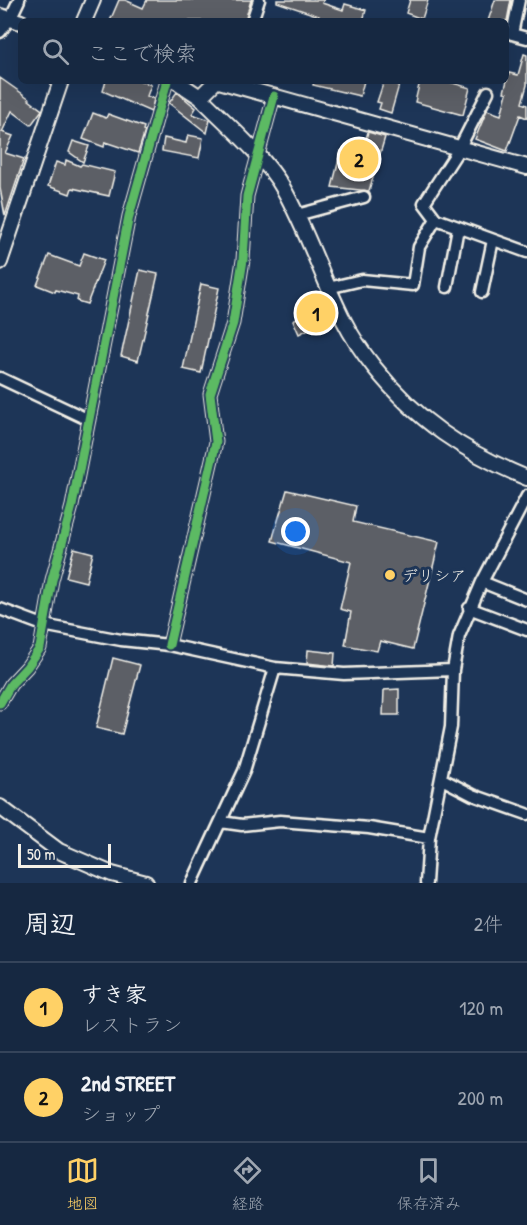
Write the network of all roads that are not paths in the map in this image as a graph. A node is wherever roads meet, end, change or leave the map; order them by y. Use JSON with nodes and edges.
{"nodes":[{"id":1,"x":19,"y":0,"type":"edge"},
{"id":2,"x":93,"y":0,"type":"edge"},
{"id":3,"x":259,"y":0,"type":"edge"},
{"id":4,"x":519,"y":0,"type":"edge"},
{"id":5,"x":85,"y":18,"type":"edge"},
{"id":6,"x":253,"y":18,"type":"edge"},
{"id":7,"x":10,"y":19,"type":"edge"},
{"id":8,"x":0,"y":32,"type":"edge"},
{"id":9,"x":527,"y":38,"type":"edge"},
{"id":10,"x":60,"y":84,"type":"edge"},
{"id":11,"x":166,"y":84,"type":"edge"},
{"id":12,"x":180,"y":84,"type":"edge"},
{"id":13,"x":222,"y":84,"type":"edge"},
{"id":14,"x":232,"y":84,"type":"edge"},
{"id":15,"x":488,"y":92,"type":"dead end"},
{"id":16,"x":274,"y":96,"type":"junction"},
{"id":17,"x":200,"y":97,"type":"junction"},
{"id":18,"x":459,"y":149,"type":"junction"},
{"id":19,"x":258,"y":157,"type":"junction"},
{"id":20,"x":527,"y":167,"type":"edge"},
{"id":21,"x":364,"y":197,"type":"dead end"},
{"id":22,"x":297,"y":214,"type":"junction"},
{"id":23,"x":436,"y":219,"type":"junction"},
{"id":24,"x":458,"y":228,"type":"junction"},
{"id":25,"x":493,"y":240,"type":"junction"},
{"id":26,"x":527,"y":252,"type":"edge"},
{"id":27,"x":0,"y":262,"type":"edge"},
{"id":28,"x":447,"y":287,"type":"dead end"},
{"id":29,"x":328,"y":288,"type":"junction"},
{"id":30,"x":482,"y":292,"type":"dead end"},
{"id":31,"x":0,"y":378,"type":"edge"},
{"id":32,"x":89,"y":420,"type":"junction"},
{"id":33,"x":527,"y":478,"type":"edge"},
{"id":34,"x":527,"y":496,"type":"edge"},
{"id":35,"x":482,"y":582,"type":"junction"},
{"id":36,"x":527,"y":600,"type":"edge"},
{"id":37,"x":469,"y":608,"type":"junction"},
{"id":38,"x":0,"y":609,"type":"edge"},
{"id":39,"x":43,"y":625,"type":"junction"},
{"id":40,"x":527,"y":630,"type":"edge"},
{"id":41,"x":169,"y":645,"type":"junction"},
{"id":42,"x":275,"y":668,"type":"junction"},
{"id":43,"x":453,"y":670,"type":"junction"},
{"id":44,"x":0,"y":703,"type":"edge"},
{"id":45,"x":442,"y":779,"type":"junction"},
{"id":46,"x":0,"y":807,"type":"edge"},
{"id":47,"x":527,"y":814,"type":"edge"},
{"id":48,"x":220,"y":822,"type":"junction"},
{"id":49,"x":429,"y":838,"type":"junction"},
{"id":50,"x":111,"y":878,"type":"edge"},
{"id":51,"x":146,"y":883,"type":"edge"},
{"id":52,"x":192,"y":883,"type":"edge"},
{"id":53,"x":426,"y":883,"type":"edge"}],
"edges":[{"from":1,"to":7,"type":"street"},
{"from":2,"to":5,"type":"street"},
{"from":3,"to":6,"type":"street"},
{"from":4,"to":9,"type":"street"},
{"from":7,"to":8,"type":"street"},
{"from":10,"to":27,"type":"street"},
{"from":11,"to":32,"type":"street"},
{"from":12,"to":17,"type":"street"},
{"from":13,"to":17,"type":"street"},
{"from":14,"to":16,"type":"street"},
{"from":15,"to":18,"type":"street"},
{"from":16,"to":18,"type":"street"},
{"from":16,"to":19,"type":"street"},
{"from":17,"to":19,"type":"street"},
{"from":18,"to":20,"type":"street"},
{"from":18,"to":23,"type":"street"},
{"from":19,"to":22,"type":"street"},
{"from":19,"to":41,"type":"street"},
{"from":21,"to":22,"type":"street"},
{"from":22,"to":29,"type":"street"},
{"from":23,"to":24,"type":"street"},
{"from":23,"to":29,"type":"street"},
{"from":24,"to":25,"type":"street"},
{"from":24,"to":28,"type":"street"},
{"from":25,"to":26,"type":"street"},
{"from":25,"to":30,"type":"street"},
{"from":29,"to":33,"type":"street"},
{"from":31,"to":32,"type":"street"},
{"from":32,"to":39,"type":"street"},
{"from":34,"to":35,"type":"street"},
{"from":35,"to":36,"type":"street"},
{"from":35,"to":37,"type":"street"},
{"from":37,"to":40,"type":"street"},
{"from":37,"to":43,"type":"street"},
{"from":38,"to":39,"type":"street"},
{"from":39,"to":41,"type":"street"},
{"from":39,"to":44,"type":"street"},
{"from":41,"to":42,"type":"street"},
{"from":42,"to":43,"type":"street"},
{"from":42,"to":48,"type":"street"},
{"from":43,"to":45,"type":"street"},
{"from":45,"to":47,"type":"street"},
{"from":45,"to":49,"type":"street"},
{"from":46,"to":50,"type":"street"},
{"from":48,"to":49,"type":"street"},
{"from":48,"to":52,"type":"street"},
{"from":49,"to":53,"type":"street"},
{"from":50,"to":51,"type":"street"}]}
